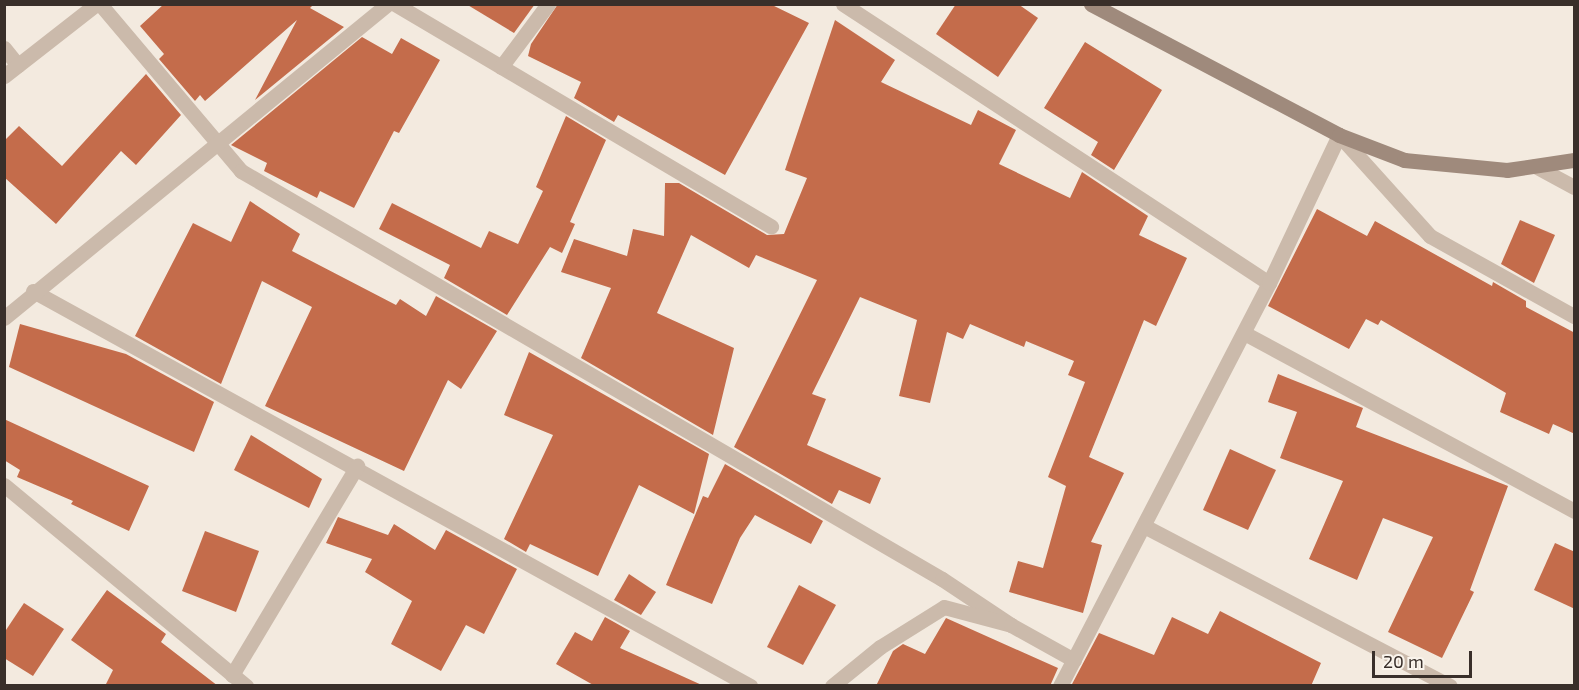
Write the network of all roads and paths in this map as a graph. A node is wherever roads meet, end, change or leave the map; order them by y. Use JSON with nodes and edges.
{"nodes":[{"id":1,"x":98,"y":4,"type":"edge"},
{"id":2,"x":387,"y":4,"type":"edge"},
{"id":3,"x":395,"y":4,"type":"edge"},
{"id":4,"x":548,"y":4,"type":"edge"},
{"id":5,"x":843,"y":4,"type":"edge"},
{"id":6,"x":1091,"y":4,"type":"edge"},
{"id":7,"x":4,"y":48,"type":"edge"},
{"id":8,"x":18,"y":65,"type":"junction"},
{"id":9,"x":501,"y":67,"type":"junction"},
{"id":10,"x":4,"y":76,"type":"edge"},
{"id":11,"x":1339,"y":135,"type":"junction"},
{"id":12,"x":217,"y":146,"type":"junction"},
{"id":13,"x":1575,"y":160,"type":"edge"},
{"id":14,"x":1535,"y":166,"type":"junction"},
{"id":15,"x":1575,"y":187,"type":"edge"},
{"id":16,"x":771,"y":226,"type":"dead end"},
{"id":17,"x":1269,"y":284,"type":"junction"},
{"id":18,"x":33,"y":291,"type":"junction"},
{"id":19,"x":1575,"y":316,"type":"edge"},
{"id":20,"x":4,"y":318,"type":"edge"},
{"id":21,"x":1244,"y":333,"type":"junction"},
{"id":22,"x":357,"y":466,"type":"junction"},
{"id":23,"x":4,"y":485,"type":"edge"},
{"id":24,"x":1575,"y":511,"type":"edge"},
{"id":25,"x":1144,"y":526,"type":"junction"},
{"id":26,"x":1011,"y":625,"type":"junction"},
{"id":27,"x":1074,"y":660,"type":"junction"},
{"id":28,"x":232,"y":675,"type":"junction"},
{"id":29,"x":246,"y":686,"type":"edge"},
{"id":30,"x":750,"y":686,"type":"edge"},
{"id":31,"x":832,"y":686,"type":"edge"},
{"id":32,"x":1060,"y":686,"type":"edge"},
{"id":33,"x":1450,"y":686,"type":"edge"}],
"edges":[{"from":1,"to":8,"type":"street"},
{"from":1,"to":12,"type":"street"},
{"from":2,"to":12,"type":"street"},
{"from":3,"to":9,"type":"street"},
{"from":4,"to":9,"type":"street"},
{"from":5,"to":17,"type":"street"},
{"from":6,"to":11,"type":"main road"},
{"from":7,"to":8,"type":"street"},
{"from":8,"to":10,"type":"street"},
{"from":9,"to":16,"type":"street"},
{"from":11,"to":14,"type":"main road"},
{"from":11,"to":17,"type":"street"},
{"from":11,"to":19,"type":"street"},
{"from":12,"to":18,"type":"street"},
{"from":12,"to":26,"type":"street"},
{"from":13,"to":14,"type":"main road"},
{"from":14,"to":15,"type":"street"},
{"from":17,"to":21,"type":"street"},
{"from":18,"to":20,"type":"street"},
{"from":18,"to":22,"type":"street"},
{"from":21,"to":24,"type":"street"},
{"from":21,"to":25,"type":"street"},
{"from":22,"to":28,"type":"street"},
{"from":22,"to":30,"type":"street"},
{"from":23,"to":28,"type":"street"},
{"from":25,"to":27,"type":"street"},
{"from":25,"to":33,"type":"street"},
{"from":26,"to":27,"type":"street"},
{"from":26,"to":31,"type":"street"},
{"from":27,"to":32,"type":"street"},
{"from":28,"to":29,"type":"street"}]}
